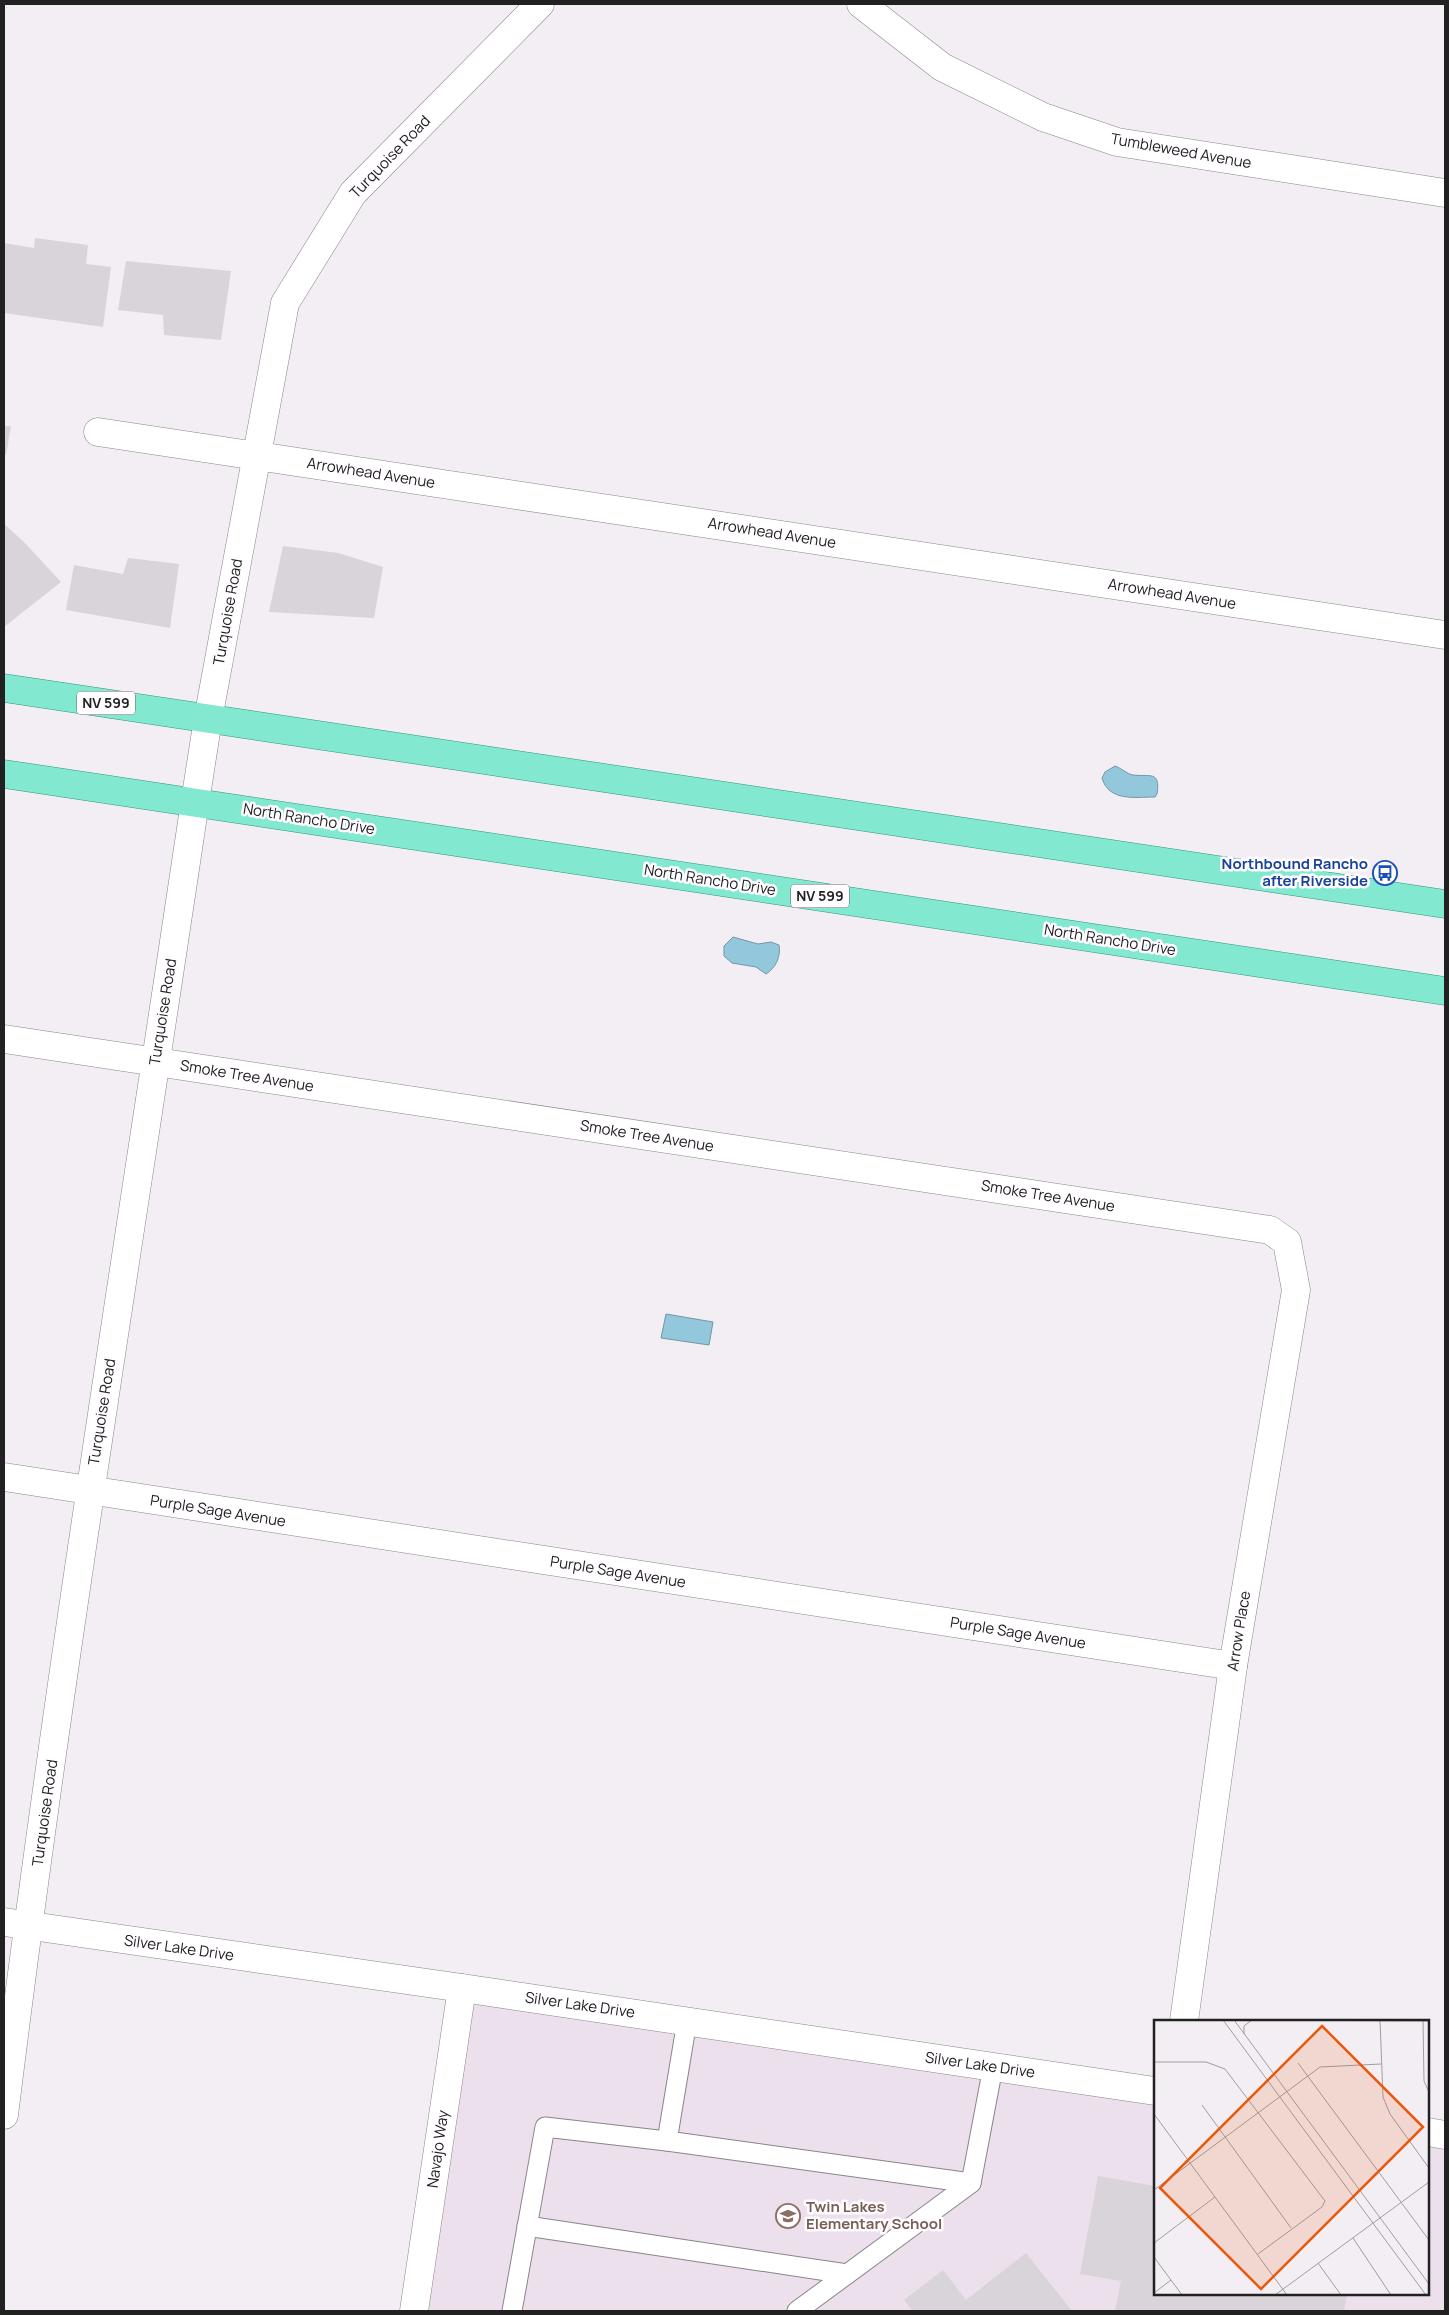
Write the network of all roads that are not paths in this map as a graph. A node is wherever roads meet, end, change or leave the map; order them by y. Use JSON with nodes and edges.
{"nodes":[{"id":1,"x":540,"y":4,"type":"edge"},
{"id":2,"x":861,"y":4,"type":"edge"},
{"id":3,"x":1445,"y":193,"type":"edge"},
{"id":4,"x":98,"y":432,"type":"dead end"},
{"id":5,"x":257,"y":456,"type":"junction"},
{"id":6,"x":1445,"y":635,"type":"edge"},
{"id":7,"x":4,"y":688,"type":"edge"},
{"id":8,"x":208,"y":719,"type":"junction"},
{"id":9,"x":4,"y":774,"type":"edge"},
{"id":10,"x":195,"y":802,"type":"junction"},
{"id":11,"x":1445,"y":904,"type":"edge"},
{"id":12,"x":1445,"y":991,"type":"edge"},
{"id":13,"x":4,"y":1039,"type":"edge"},
{"id":14,"x":155,"y":1062,"type":"junction"},
{"id":15,"x":1287,"y":1242,"type":"joint"},
{"id":16,"x":4,"y":1477,"type":"edge"},
{"id":17,"x":90,"y":1491,"type":"junction"},
{"id":18,"x":1232,"y":1666,"type":"junction"},
{"id":19,"x":16,"y":1924,"type":"edge"},
{"id":20,"x":462,"y":1988,"type":"junction"},
{"id":21,"x":1184,"y":2020,"type":"edge"},
{"id":22,"x":687,"y":2021,"type":"junction"},
{"id":23,"x":993,"y":2067,"type":"junction"},
{"id":24,"x":1154,"y":2091,"type":"edge"},
{"id":25,"x":4,"y":2115,"type":"edge"},
{"id":26,"x":1429,"y":2132,"type":"edge"},
{"id":27,"x":1445,"y":2135,"type":"edge"},
{"id":28,"x":668,"y":2141,"type":"junction"},
{"id":29,"x":971,"y":2184,"type":"junction"},
{"id":30,"x":527,"y":2226,"type":"junction"},
{"id":31,"x":847,"y":2274,"type":"junction"},
{"id":32,"x":414,"y":2311,"type":"edge"},
{"id":33,"x":512,"y":2311,"type":"edge"},
{"id":34,"x":796,"y":2311,"type":"edge"}],
"edges":[{"from":1,"to":5,"type":"street","name":"Turquoise Road"},
{"from":2,"to":3,"type":"street","name":"Tumbleweed Avenue"},
{"from":4,"to":5,"type":"street","name":"Arrowhead Avenue"},
{"from":5,"to":6,"type":"street","name":"Arrowhead Avenue"},
{"from":5,"to":8,"type":"street","name":"Turquoise Road"},
{"from":7,"to":8,"type":"main road","number":"NV 599"},
{"from":8,"to":10,"type":"street","name":"Turquoise Road"},
{"from":8,"to":11,"type":"main road","number":"NV 599"},
{"from":9,"to":10,"type":"main road","name":"North Rancho Drive","number":"NV 599"},
{"from":10,"to":12,"type":"main road","name":"North Rancho Drive","number":"NV 599"},
{"from":10,"to":14,"type":"street","name":"Turquoise Road"},
{"from":13,"to":14,"type":"street","name":"Smoke Tree Avenue"},
{"from":14,"to":15,"type":"street","name":"Smoke Tree Avenue"},
{"from":14,"to":17,"type":"street","name":"Turquoise Road"},
{"from":15,"to":18,"type":"street","name":"Arrow Place"},
{"from":16,"to":17,"type":"street","name":"Purple Sage Avenue"},
{"from":17,"to":18,"type":"street","name":"Purple Sage Avenue"},
{"from":17,"to":19,"type":"street","name":"Turquoise Road"},
{"from":18,"to":21,"type":"street","name":"Arrow Place"},
{"from":19,"to":20,"type":"street","name":"Silver Lake Drive"},
{"from":19,"to":25,"type":"street","name":"Turquoise Road"},
{"from":20,"to":22,"type":"street","name":"Silver Lake Drive"},
{"from":20,"to":32,"type":"street","name":"Navajo Way"},
{"from":22,"to":23,"type":"street","name":"Silver Lake Drive"},
{"from":22,"to":28,"type":"lane"},
{"from":23,"to":24,"type":"street","name":"Silver Lake Drive"},
{"from":23,"to":29,"type":"lane"},
{"from":26,"to":27,"type":"street"},
{"from":28,"to":29,"type":"lane"},
{"from":28,"to":30,"type":"lane"},
{"from":29,"to":31,"type":"lane"},
{"from":30,"to":31,"type":"lane"},
{"from":30,"to":33,"type":"lane"},
{"from":31,"to":34,"type":"lane"}]}
